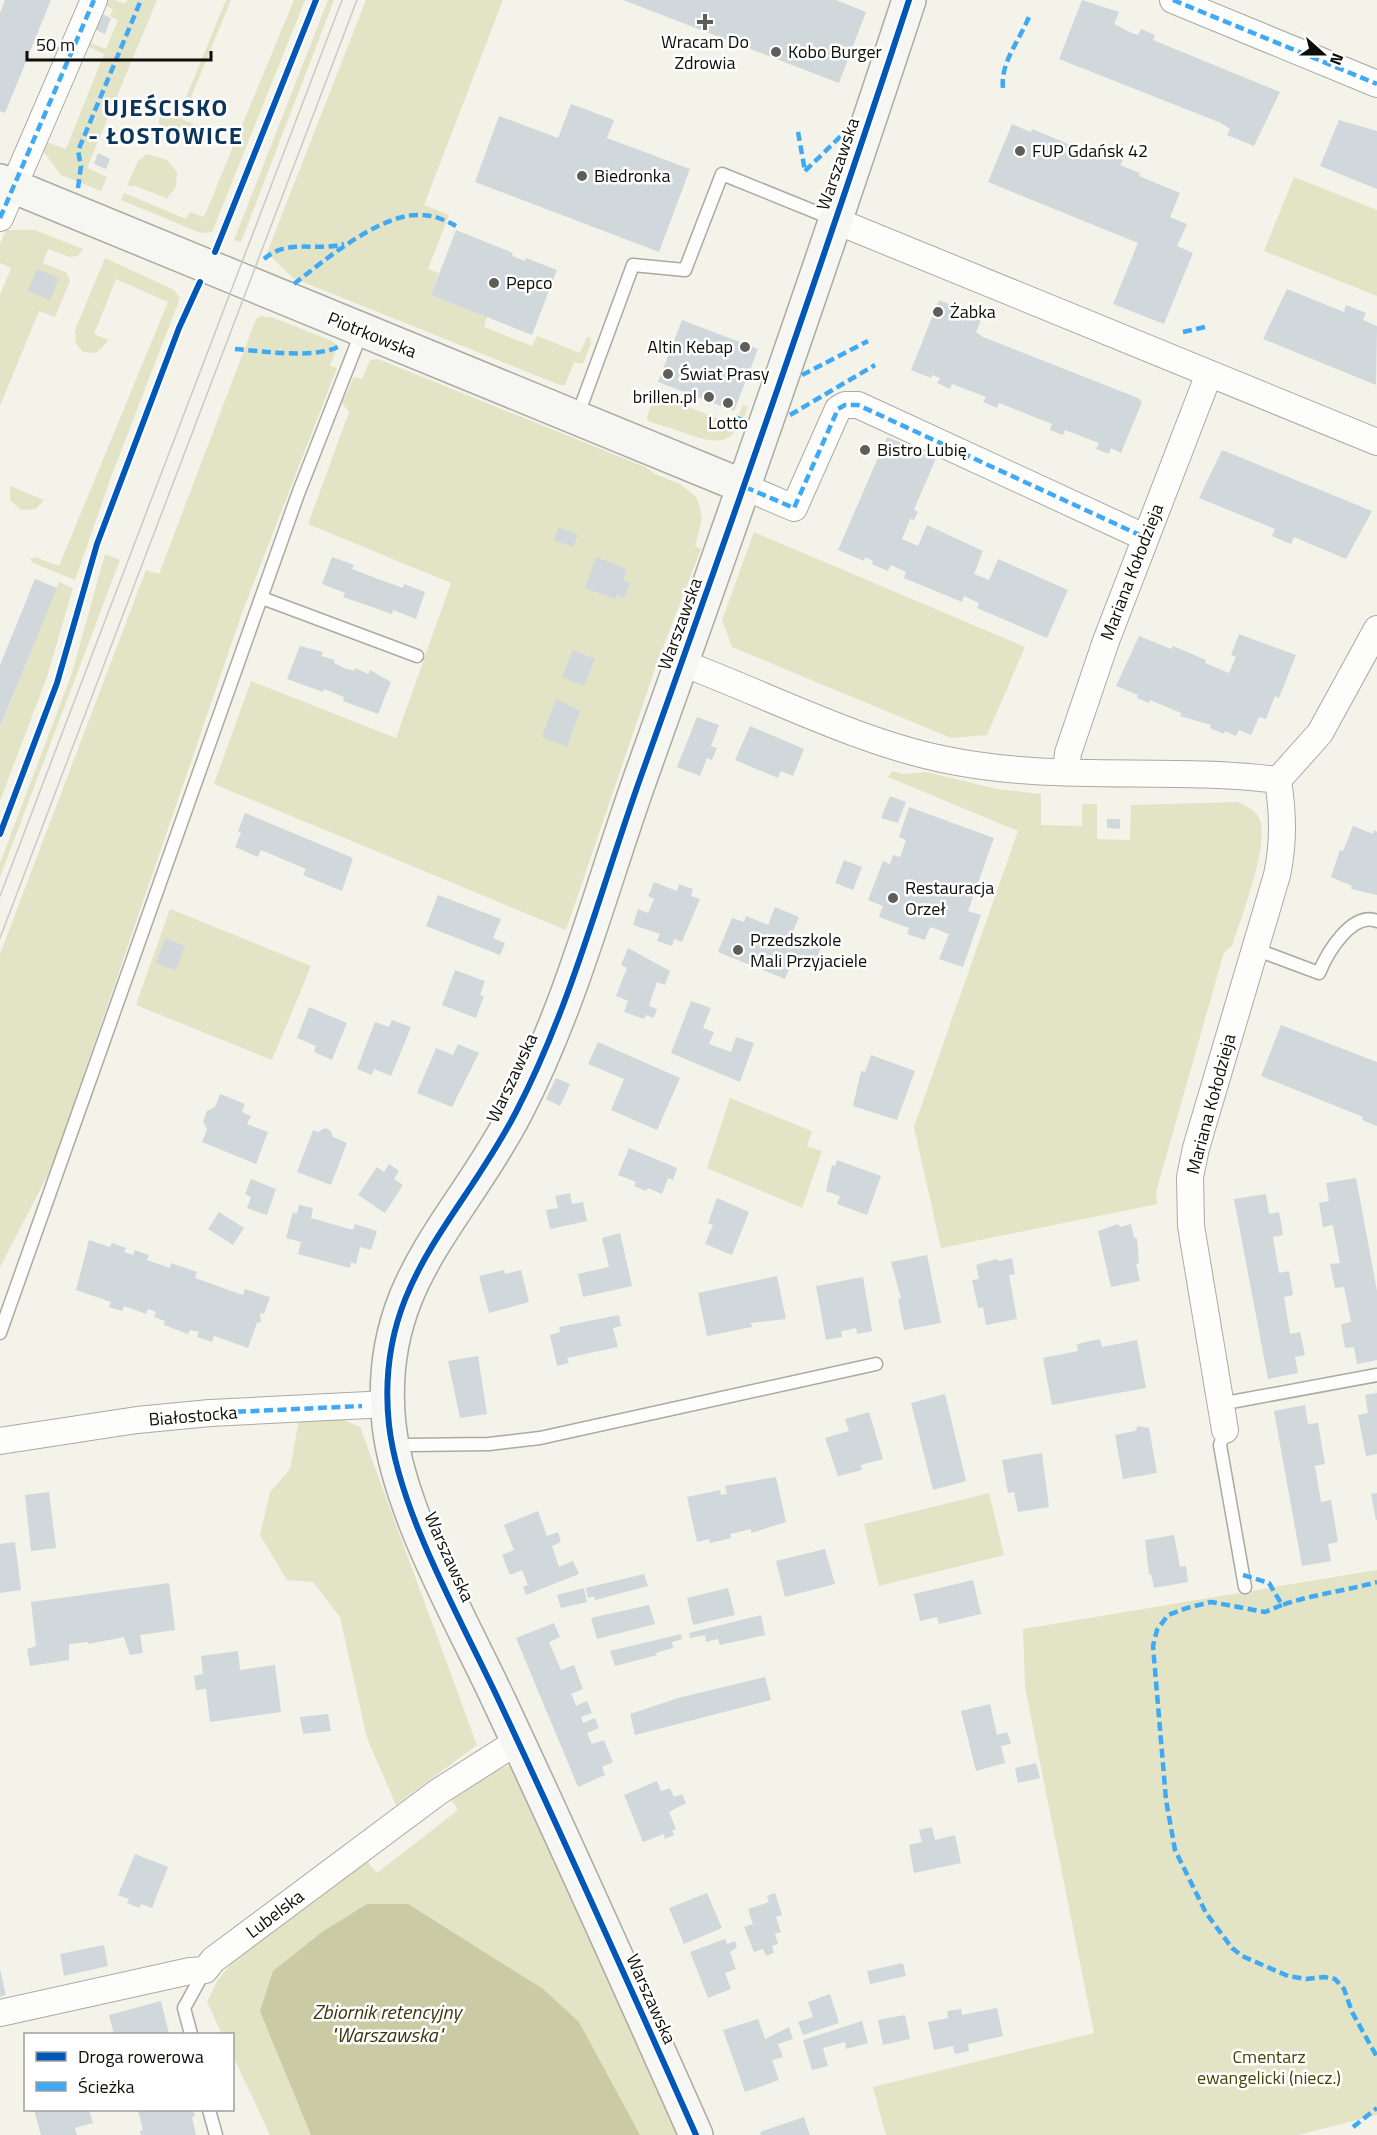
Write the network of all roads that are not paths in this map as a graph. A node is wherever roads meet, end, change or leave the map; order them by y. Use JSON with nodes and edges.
{"nodes":[{"id":1,"x":94,"y":0,"type":"edge"},
{"id":2,"x":909,"y":0,"type":"edge"},
{"id":3,"x":1173,"y":0,"type":"edge"},
{"id":4,"x":1377,"y":84,"type":"edge"},
{"id":5,"x":7,"y":184,"type":"edge"},
{"id":6,"x":0,"y":218,"type":"edge"},
{"id":7,"x":834,"y":220,"type":"junction"},
{"id":8,"x":362,"y":331,"type":"junction"},
{"id":9,"x":1209,"y":374,"type":"junction"},
{"id":10,"x":577,"y":418,"type":"junction"},
{"id":11,"x":1377,"y":442,"type":"edge"},
{"id":12,"x":745,"y":487,"type":"junction"},
{"id":13,"x":1144,"y":537,"type":"junction"},
{"id":14,"x":262,"y":598,"type":"junction"},
{"id":15,"x":1377,"y":629,"type":"edge"},
{"id":16,"x":417,"y":656,"type":"dead end"},
{"id":17,"x":682,"y":663,"type":"junction"},
{"id":18,"x":1066,"y":772,"type":"junction"},
{"id":19,"x":1278,"y":780,"type":"junction"},
{"id":20,"x":1377,"y":921,"type":"edge"},
{"id":21,"x":1256,"y":949,"type":"junction"},
{"id":22,"x":0,"y":1333,"type":"edge"},
{"id":23,"x":876,"y":1364,"type":"dead end"},
{"id":24,"x":1377,"y":1376,"type":"edge"},
{"id":25,"x":388,"y":1404,"type":"junction"},
{"id":26,"x":1220,"y":1404,"type":"junction"},
{"id":27,"x":1225,"y":1430,"type":"joint"},
{"id":28,"x":0,"y":1441,"type":"edge"},
{"id":29,"x":393,"y":1449,"type":"junction"},
{"id":30,"x":1245,"y":1587,"type":"dead end"},
{"id":31,"x":518,"y":1741,"type":"junction"},
{"id":32,"x":205,"y":1970,"type":"junction"},
{"id":33,"x":0,"y":2013,"type":"edge"},
{"id":34,"x":191,"y":2033,"type":"edge"},
{"id":35,"x":210,"y":2111,"type":"edge"},
{"id":36,"x":216,"y":2135,"type":"edge"},
{"id":37,"x":696,"y":2135,"type":"edge"}],
"edges":[{"from":1,"to":5,"type":"street"},
{"from":2,"to":7,"type":"street","name":"Warszawska"},
{"from":3,"to":4,"type":"street"},
{"from":5,"to":6,"type":"street"},
{"from":5,"to":8,"type":"street","name":"Piotrkowska"},
{"from":7,"to":9,"type":"street"},
{"from":7,"to":10,"type":"lane"},
{"from":7,"to":12,"type":"street","name":"Warszawska"},
{"from":8,"to":10,"type":"street","name":"Piotrkowska"},
{"from":8,"to":14,"type":"lane"},
{"from":9,"to":11,"type":"street"},
{"from":9,"to":13,"type":"street","name":"Mariana Kołodzieja"},
{"from":10,"to":12,"type":"street","name":"Piotrkowska"},
{"from":12,"to":13,"type":"street"},
{"from":12,"to":17,"type":"street","name":"Warszawska"},
{"from":13,"to":18,"type":"street","name":"Mariana Kołodzieja"},
{"from":14,"to":16,"type":"lane"},
{"from":14,"to":22,"type":"lane"},
{"from":15,"to":19,"type":"street"},
{"from":17,"to":18,"type":"street"},
{"from":17,"to":25,"type":"street","name":"Warszawska"},
{"from":18,"to":19,"type":"street"},
{"from":19,"to":21,"type":"street","name":"Mariana Kołodzieja"},
{"from":20,"to":21,"type":"lane"},
{"from":21,"to":26,"type":"street","name":"Mariana Kołodzieja"},
{"from":23,"to":29,"type":"lane"},
{"from":24,"to":26,"type":"lane"},
{"from":25,"to":28,"type":"street","name":"Białostocka"},
{"from":25,"to":29,"type":"street","name":"Warszawska"},
{"from":26,"to":27,"type":"street","name":"Mariana Kołodzieja"},
{"from":27,"to":30,"type":"lane","name":"Mariana Kołodzieja"},
{"from":29,"to":31,"type":"street","name":"Warszawska"},
{"from":31,"to":32,"type":"street","name":"Lubelska"},
{"from":31,"to":37,"type":"street","name":"Warszawska"},
{"from":32,"to":33,"type":"street"},
{"from":32,"to":34,"type":"lane"},
{"from":35,"to":36,"type":"lane"}]}
